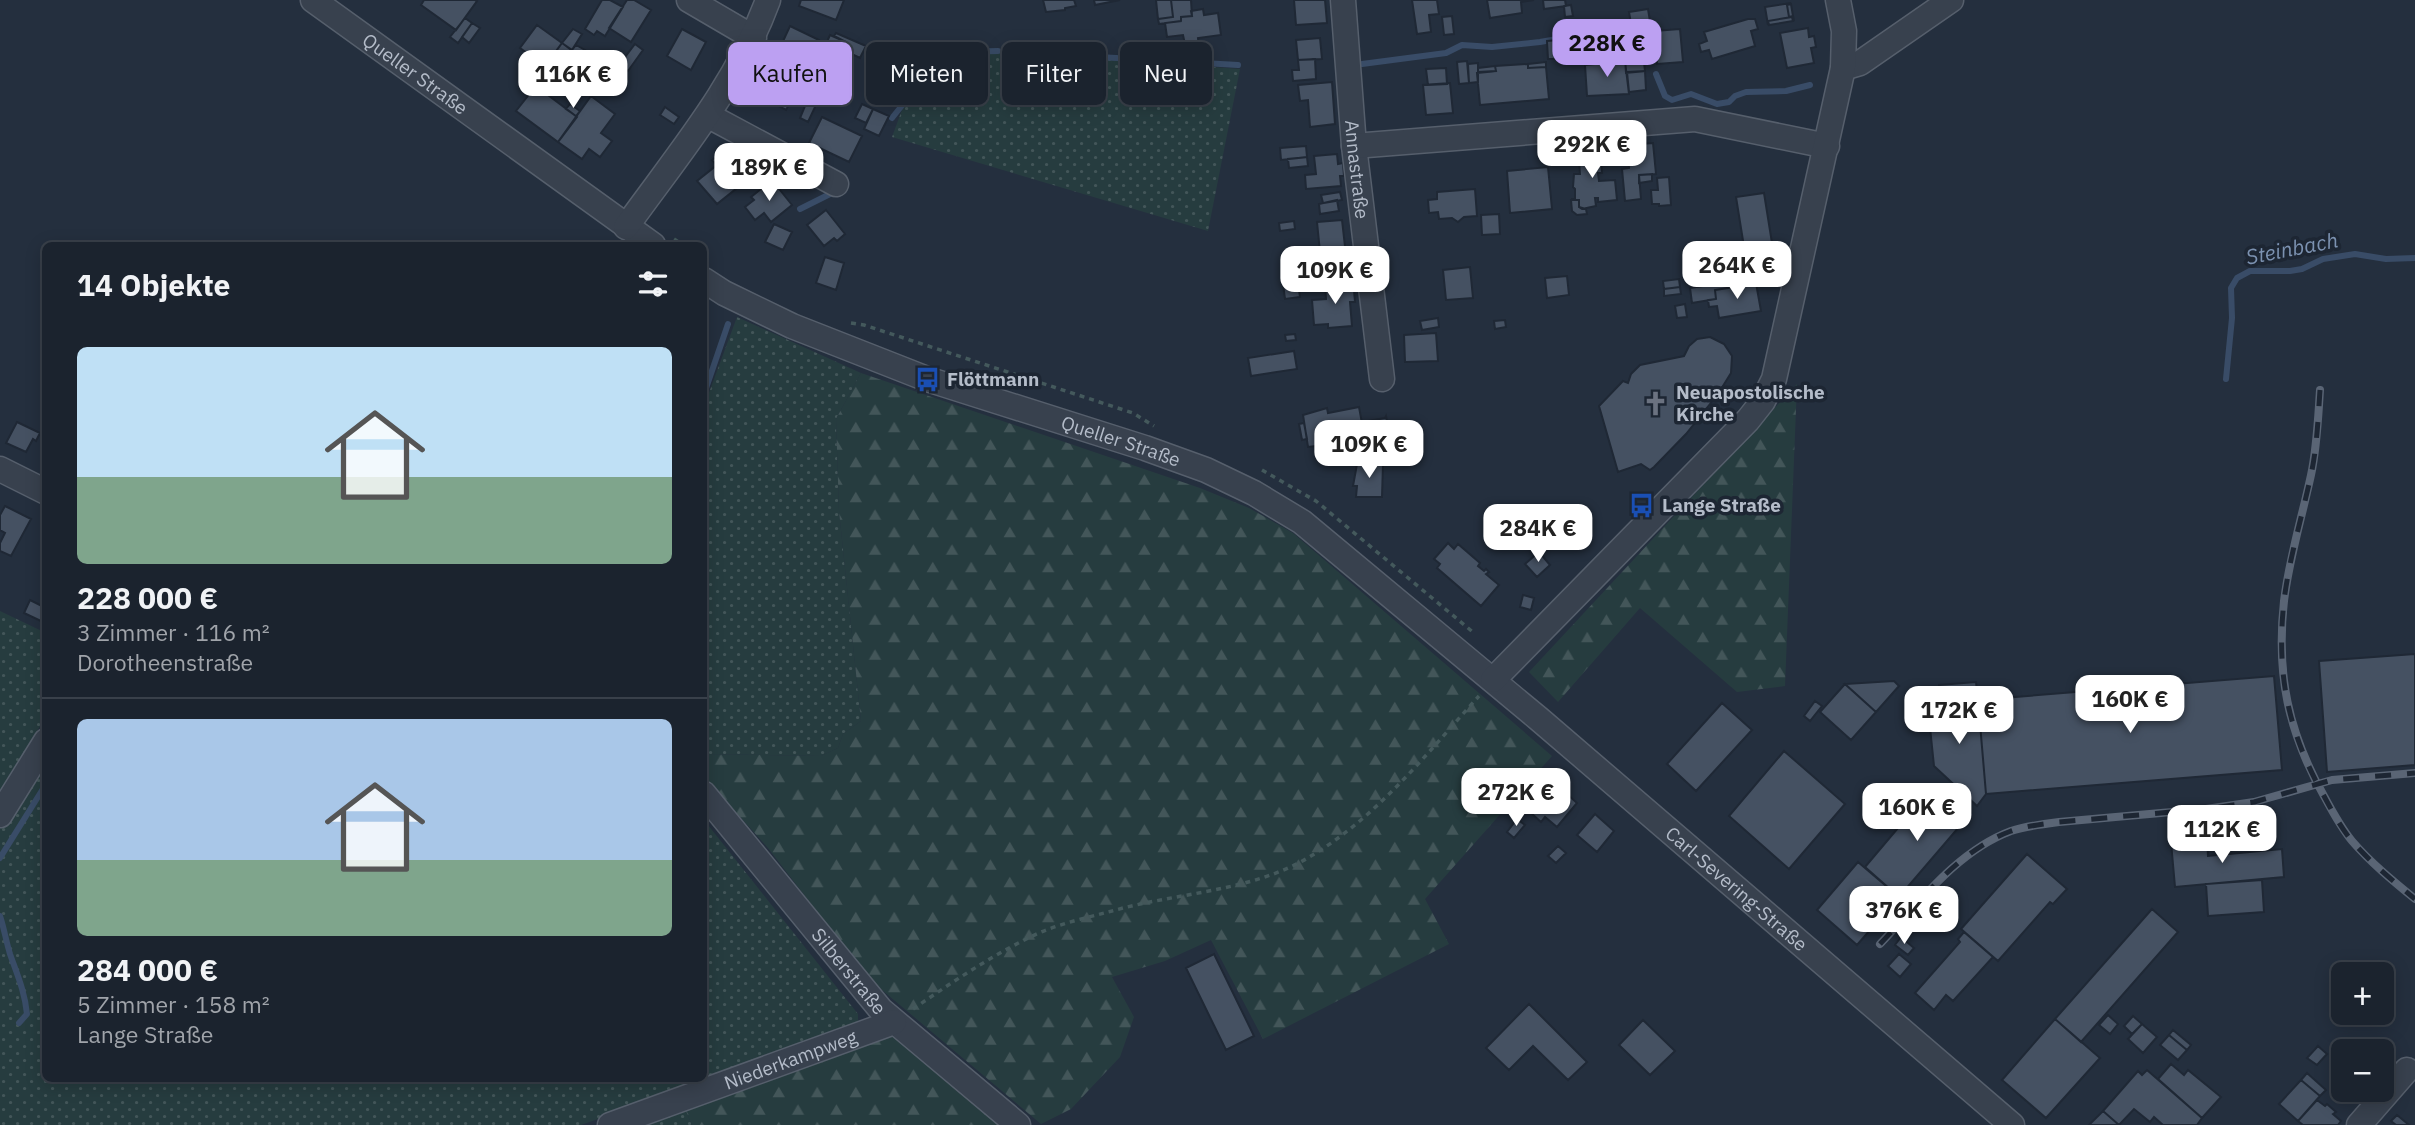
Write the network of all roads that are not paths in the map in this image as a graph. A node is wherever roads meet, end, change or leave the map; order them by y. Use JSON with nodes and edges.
{"nodes":[{"id":1,"x":313,"y":0,"type":"edge"},
{"id":2,"x":689,"y":0,"type":"edge"},
{"id":3,"x":768,"y":0,"type":"edge"},
{"id":4,"x":1343,"y":0,"type":"edge"},
{"id":5,"x":1838,"y":0,"type":"edge"},
{"id":6,"x":1951,"y":0,"type":"edge"},
{"id":7,"x":754,"y":38,"type":"junction"},
{"id":8,"x":1843,"y":68,"type":"junction"},
{"id":9,"x":709,"y":116,"type":"junction"},
{"id":10,"x":1354,"y":146,"type":"junction"},
{"id":11,"x":1827,"y":146,"type":"junction"},
{"id":12,"x":836,"y":184,"type":"dead end"},
{"id":13,"x":626,"y":227,"type":"junction"},
{"id":14,"x":648,"y":242,"type":"edge"},
{"id":15,"x":707,"y":281,"type":"edge"},
{"id":16,"x":1382,"y":379,"type":"dead end"},
{"id":17,"x":0,"y":470,"type":"edge"},
{"id":18,"x":42,"y":490,"type":"edge"},
{"id":19,"x":1493,"y":680,"type":"junction"},
{"id":20,"x":42,"y":747,"type":"edge"},
{"id":21,"x":707,"y":798,"type":"edge"},
{"id":22,"x":0,"y":815,"type":"edge"},
{"id":23,"x":894,"y":1022,"type":"junction"},
{"id":24,"x":2407,"y":1070,"type":"dead end"},
{"id":25,"x":610,"y":1125,"type":"edge"},
{"id":26,"x":1018,"y":1125,"type":"edge"},
{"id":27,"x":2012,"y":1125,"type":"edge"},
{"id":28,"x":2359,"y":1125,"type":"edge"}],
"edges":[{"from":1,"to":13,"type":"street","name":"Queller Straße"},
{"from":2,"to":7,"type":"street"},
{"from":3,"to":7,"type":"street"},
{"from":4,"to":10,"type":"street","name":"Annastraße"},
{"from":5,"to":8,"type":"street"},
{"from":6,"to":8,"type":"street"},
{"from":7,"to":9,"type":"street"},
{"from":8,"to":11,"type":"street"},
{"from":9,"to":12,"type":"street"},
{"from":9,"to":13,"type":"street"},
{"from":10,"to":11,"type":"street"},
{"from":10,"to":16,"type":"street","name":"Annastraße"},
{"from":11,"to":19,"type":"street"},
{"from":13,"to":14,"type":"street","name":"Queller Straße"},
{"from":15,"to":19,"type":"street","name":"Queller Straße"},
{"from":17,"to":18,"type":"street"},
{"from":19,"to":27,"type":"street","name":"Carl-Severing-Straße"},
{"from":20,"to":22,"type":"street"},
{"from":21,"to":23,"type":"street","name":"Silberstraße"},
{"from":23,"to":25,"type":"street","name":"Niederkampweg"},
{"from":23,"to":26,"type":"street","name":"Silberstraße"},
{"from":24,"to":28,"type":"street"}]}
